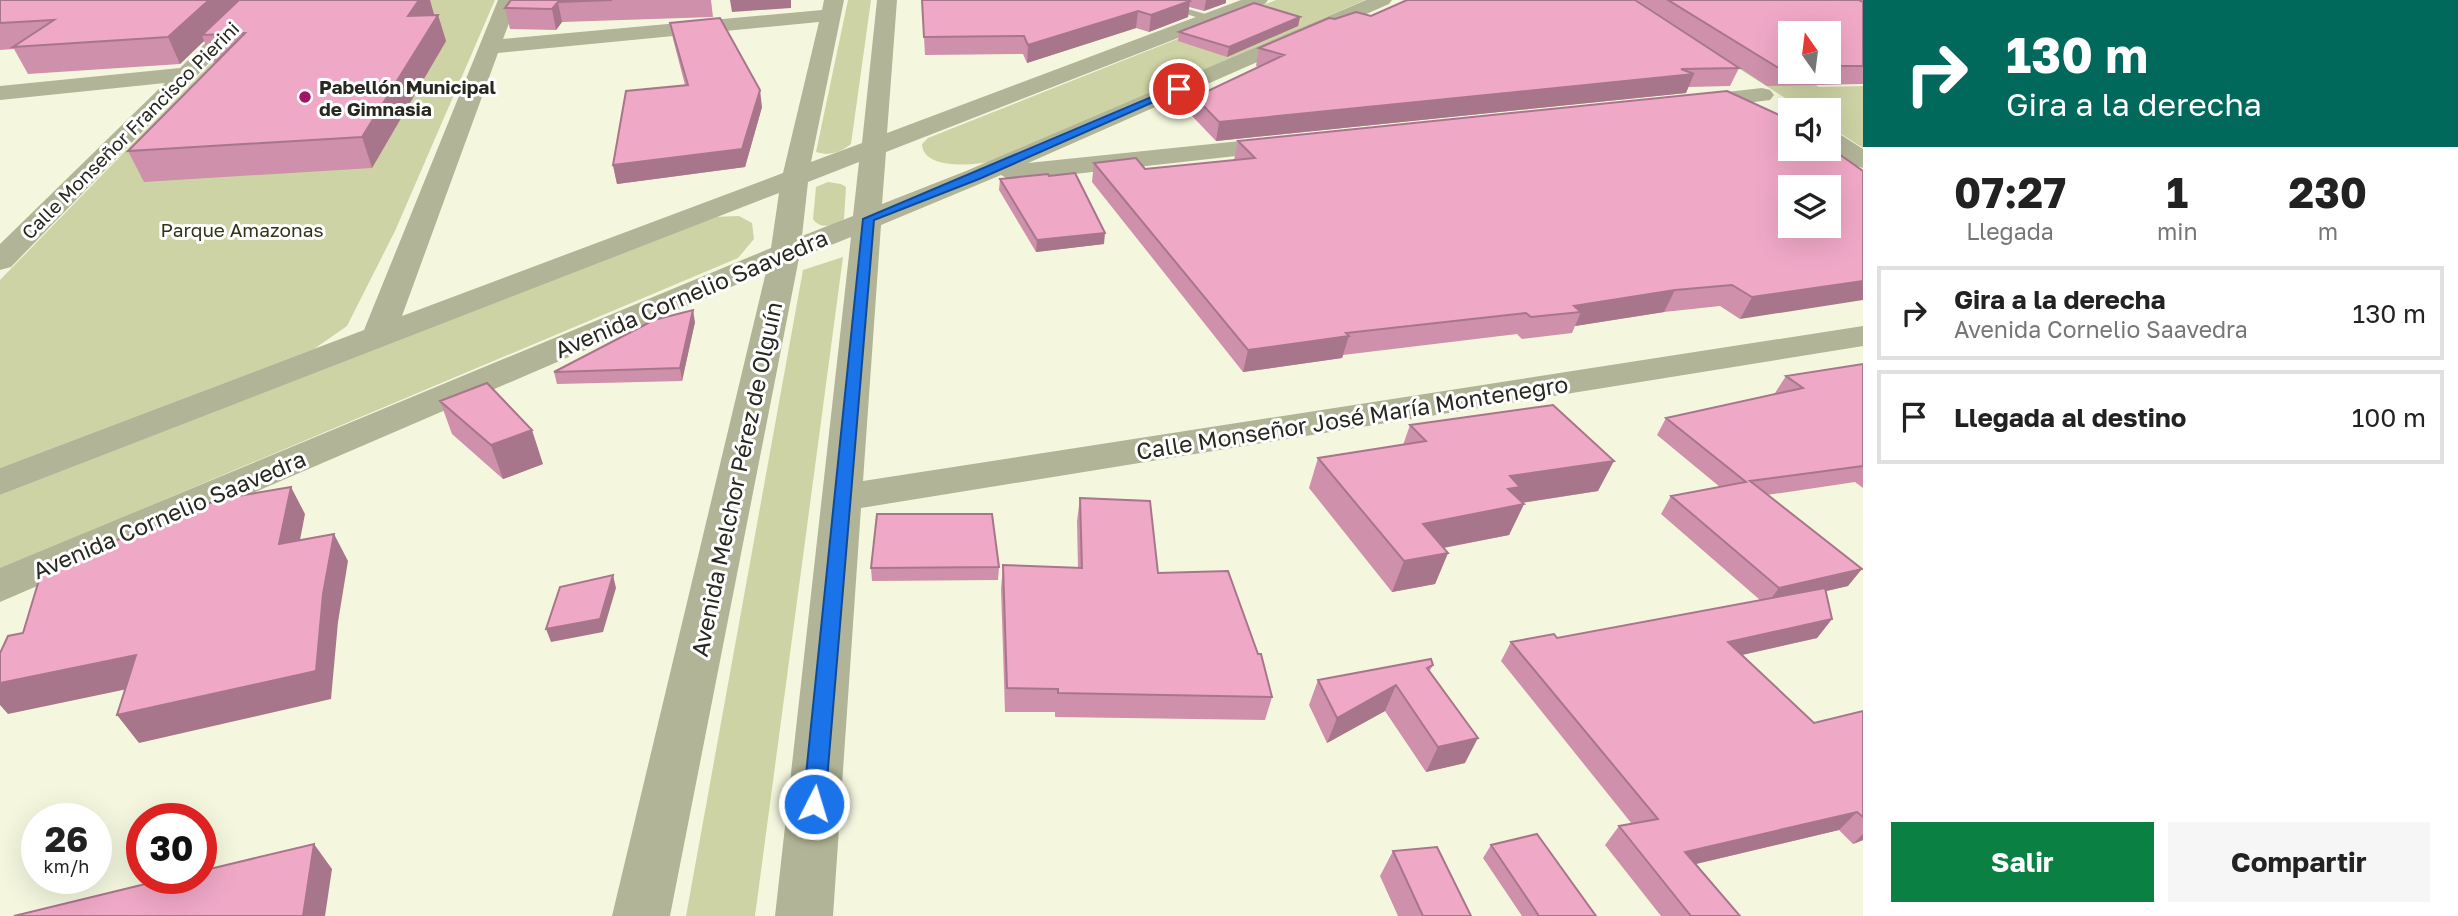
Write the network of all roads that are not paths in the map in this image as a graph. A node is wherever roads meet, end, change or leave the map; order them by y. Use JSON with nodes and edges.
{"nodes":[{"id":1,"x":260,"y":0,"type":"edge"},
{"id":2,"x":508,"y":0,"type":"edge"},
{"id":3,"x":887,"y":0,"type":"edge"},
{"id":4,"x":1144,"y":0,"type":"edge"},
{"id":5,"x":1258,"y":0,"type":"edge"},
{"id":6,"x":1382,"y":0,"type":"edge"},
{"id":7,"x":832,"y":8,"type":"edge"},
{"id":8,"x":1213,"y":18,"type":"junction"},
{"id":9,"x":490,"y":47,"type":"junction"},
{"id":10,"x":186,"y":74,"type":"junction"},
{"id":11,"x":1740,"y":81,"type":"edge"},
{"id":12,"x":0,"y":93,"type":"edge"},
{"id":13,"x":1665,"y":105,"type":"edge"},
{"id":14,"x":1320,"y":141,"type":"edge"},
{"id":15,"x":875,"y":146,"type":"junction"},
{"id":16,"x":1841,"y":146,"type":"edge"},
{"id":17,"x":1863,"y":160,"type":"edge"},
{"id":18,"x":795,"y":177,"type":"junction"},
{"id":19,"x":975,"y":177,"type":"junction"},
{"id":20,"x":869,"y":219,"type":"junction"},
{"id":21,"x":785,"y":253,"type":"junction"},
{"id":22,"x":0,"y":261,"type":"edge"},
{"id":23,"x":378,"y":336,"type":"junction"},
{"id":24,"x":1863,"y":336,"type":"edge"},
{"id":25,"x":0,"y":482,"type":"edge"},
{"id":26,"x":842,"y":498,"type":"junction"},
{"id":27,"x":0,"y":586,"type":"edge"},
{"id":28,"x":642,"y":916,"type":"edge"},
{"id":29,"x":804,"y":916,"type":"edge"}],
"edges":[{"from":1,"to":10,"type":"street","name":"Calle Monseñor Francisco Pierini"},
{"from":2,"to":9,"type":"street"},
{"from":3,"to":15,"type":"street"},
{"from":4,"to":8,"type":"lane"},
{"from":5,"to":8,"type":"street"},
{"from":6,"to":19,"type":"street","name":"Avenida Cornelio Saavedra"},
{"from":7,"to":9,"type":"street"},
{"from":7,"to":18,"type":"street","name":"Avenida Melchor Pérez de Olguín"},
{"from":8,"to":15,"type":"street"},
{"from":9,"to":23,"type":"street"},
{"from":10,"to":12,"type":"street"},
{"from":10,"to":22,"type":"street","name":"Calle Monseñor Francisco Pierini"},
{"from":11,"to":13,"type":"street"},
{"from":14,"to":19,"type":"street"},
{"from":15,"to":18,"type":"street"},
{"from":15,"to":20,"type":"street"},
{"from":16,"to":17,"type":"street"},
{"from":18,"to":21,"type":"street","name":"Avenida Melchor Pérez de Olguín"},
{"from":18,"to":23,"type":"street"},
{"from":19,"to":20,"type":"street","name":"Avenida Cornelio Saavedra"},
{"from":20,"to":21,"type":"street","name":"Avenida Cornelio Saavedra"},
{"from":20,"to":26,"type":"street"},
{"from":21,"to":27,"type":"street","name":"Avenida Cornelio Saavedra"},
{"from":21,"to":28,"type":"street","name":"Avenida Melchor Pérez de Olguín"},
{"from":23,"to":25,"type":"street"},
{"from":24,"to":26,"type":"street","name":"Calle Monseñor José María Montenegro"},
{"from":26,"to":29,"type":"street"}]}
